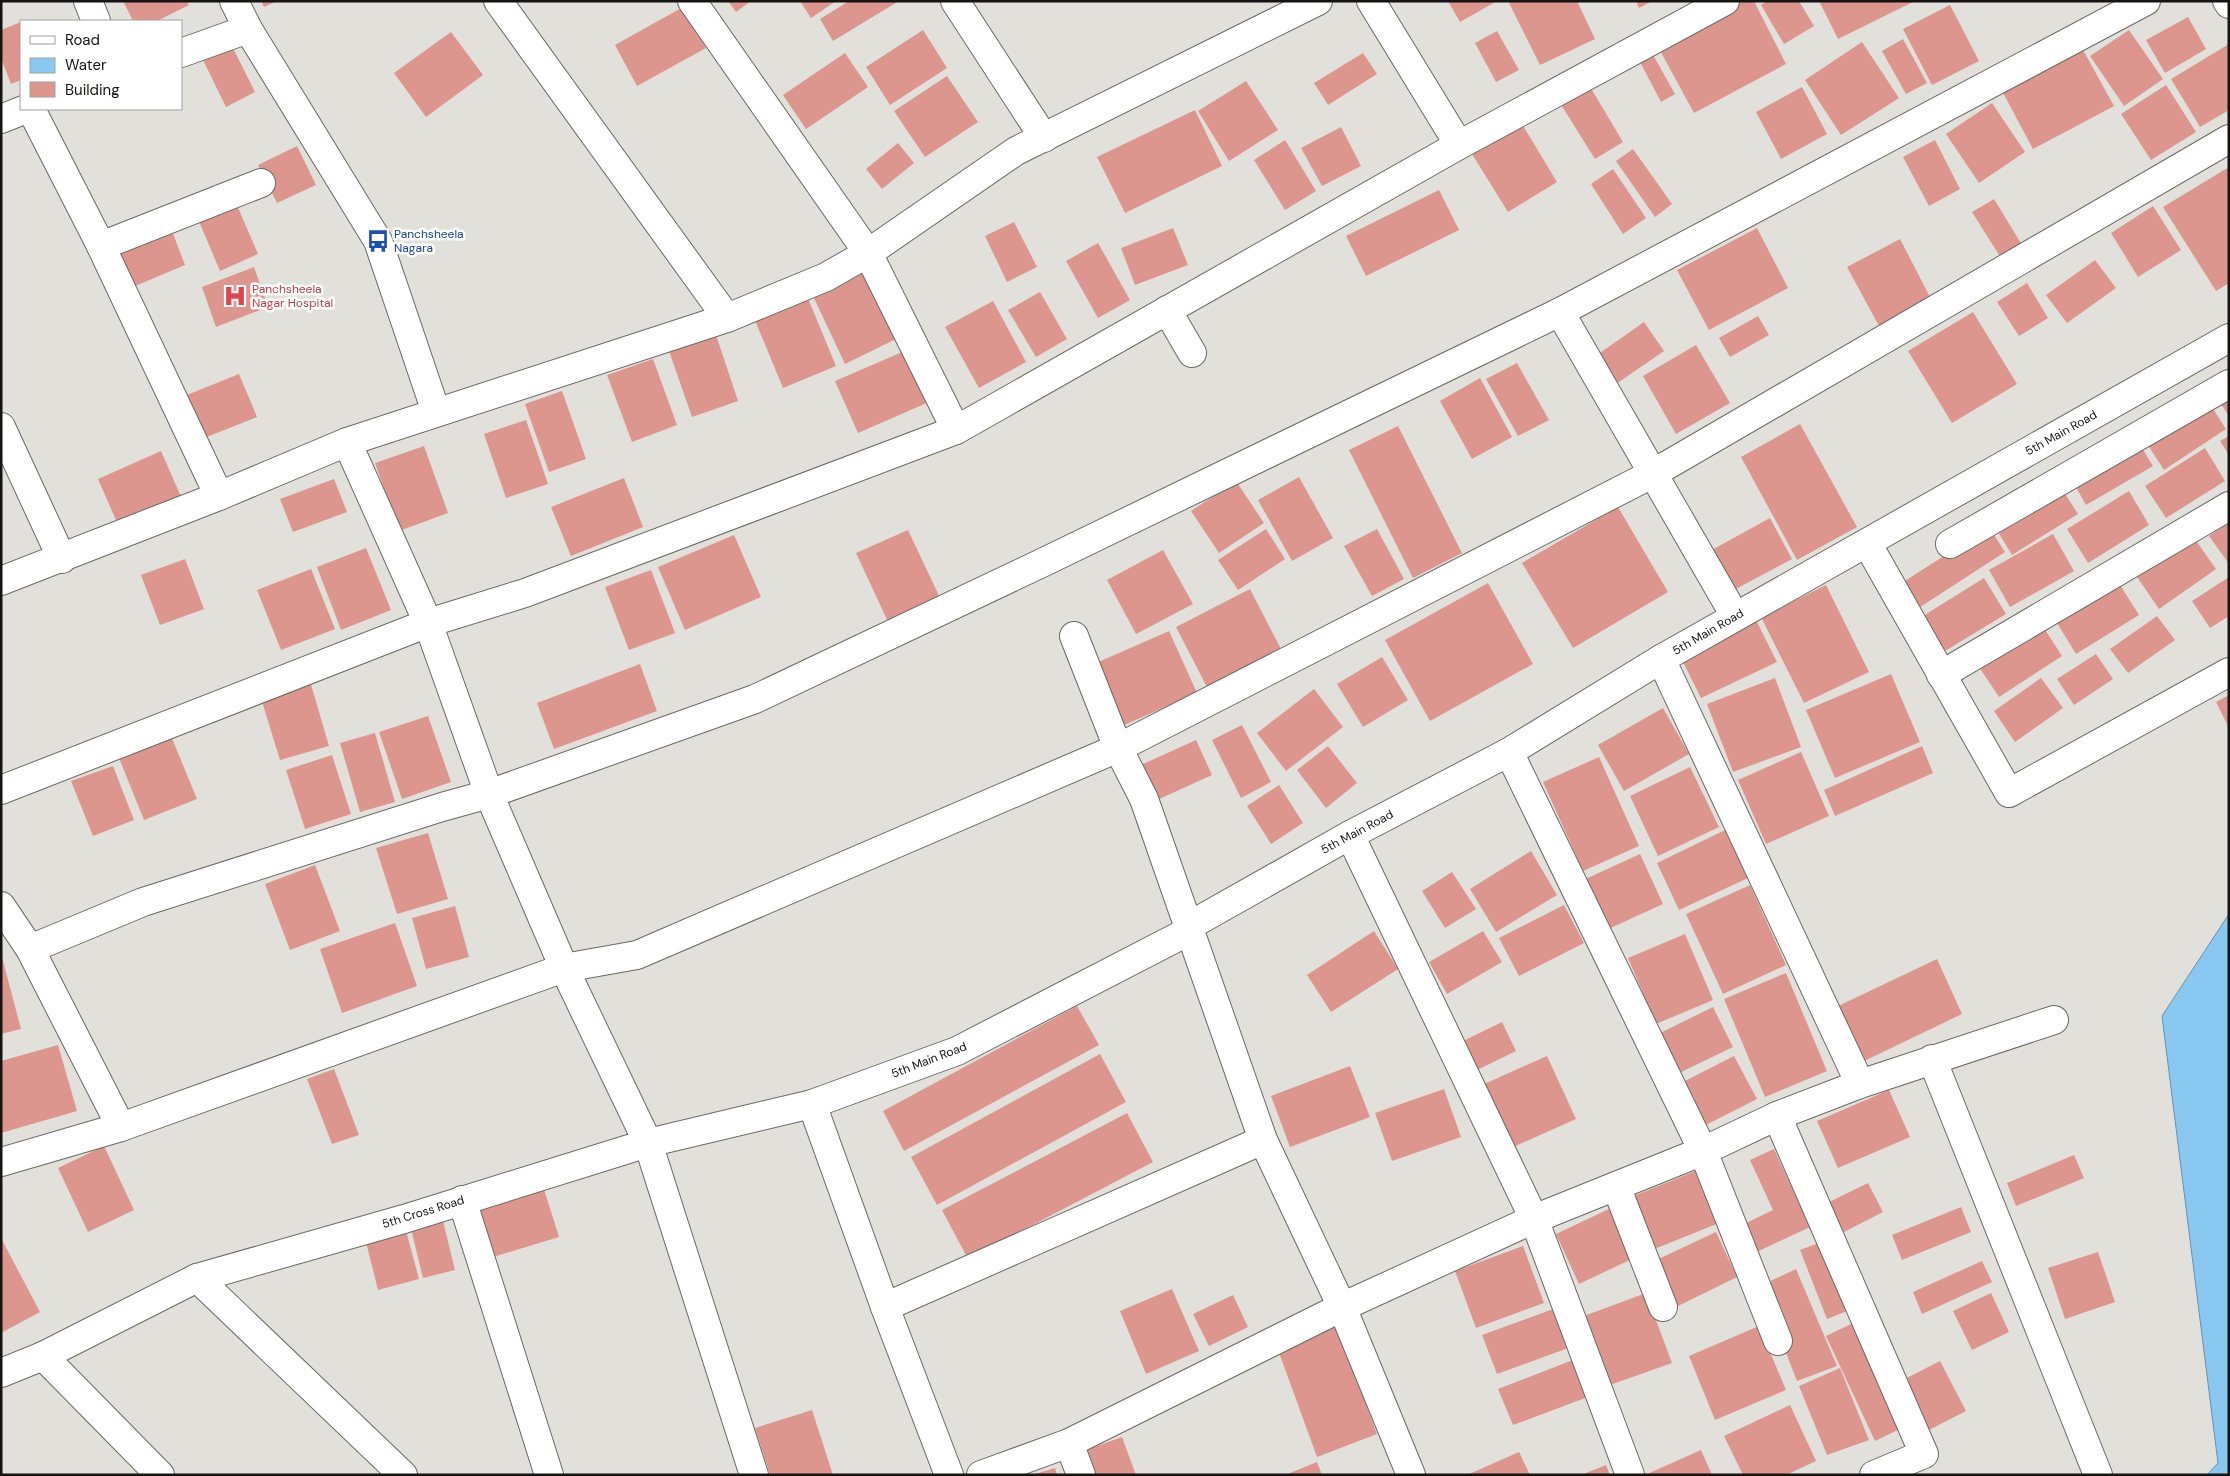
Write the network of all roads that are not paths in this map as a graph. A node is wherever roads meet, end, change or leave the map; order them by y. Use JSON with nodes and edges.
{"nodes":[{"id":1,"x":88,"y":1,"type":"edge"},
{"id":2,"x":234,"y":1,"type":"edge"},
{"id":3,"x":498,"y":1,"type":"edge"},
{"id":4,"x":692,"y":1,"type":"edge"},
{"id":5,"x":955,"y":1,"type":"edge"},
{"id":6,"x":1318,"y":1,"type":"edge"},
{"id":7,"x":1371,"y":1,"type":"edge"},
{"id":8,"x":1725,"y":1,"type":"edge"},
{"id":9,"x":2146,"y":1,"type":"edge"},
{"id":10,"x":96,"y":20,"type":"edge"},
{"id":11,"x":248,"y":29,"type":"junction"},
{"id":12,"x":182,"y":53,"type":"edge"},
{"id":13,"x":32,"y":110,"type":"edge"},
{"id":14,"x":1044,"y":138,"type":"junction"},
{"id":15,"x":2229,"y":139,"type":"edge"},
{"id":16,"x":1459,"y":145,"type":"junction"},
{"id":17,"x":261,"y":183,"type":"dead end"},
{"id":18,"x":101,"y":246,"type":"junction"},
{"id":19,"x":868,"y":253,"type":"junction"},
{"id":20,"x":1167,"y":310,"type":"junction"},
{"id":21,"x":1560,"y":312,"type":"junction"},
{"id":22,"x":727,"y":318,"type":"junction"},
{"id":23,"x":2229,"y":338,"type":"edge"},
{"id":24,"x":1192,"y":353,"type":"dead end"},
{"id":25,"x":2229,"y":384,"type":"edge"},
{"id":26,"x":436,"y":412,"type":"junction"},
{"id":27,"x":1,"y":427,"type":"edge"},
{"id":28,"x":956,"y":430,"type":"junction"},
{"id":29,"x":346,"y":442,"type":"junction"},
{"id":30,"x":1652,"y":474,"type":"junction"},
{"id":31,"x":219,"y":496,"type":"junction"},
{"id":32,"x":2229,"y":506,"type":"edge"},
{"id":33,"x":1867,"y":543,"type":"junction"},
{"id":34,"x":1950,"y":544,"type":"dead end"},
{"id":35,"x":62,"y":559,"type":"junction"},
{"id":36,"x":1,"y":581,"type":"edge"},
{"id":37,"x":1735,"y":616,"type":"junction"},
{"id":38,"x":428,"y":623,"type":"junction"},
{"id":39,"x":1074,"y":636,"type":"dead end"},
{"id":40,"x":1661,"y":659,"type":"junction"},
{"id":41,"x":2229,"y":672,"type":"edge"},
{"id":42,"x":1941,"y":675,"type":"junction"},
{"id":43,"x":1118,"y":748,"type":"junction"},
{"id":44,"x":1509,"y":752,"type":"junction"},
{"id":45,"x":1,"y":790,"type":"edge"},
{"id":46,"x":490,"y":794,"type":"junction"},
{"id":47,"x":1350,"y":835,"type":"junction"},
{"id":48,"x":1,"y":906,"type":"edge"},
{"id":49,"x":1190,"y":928,"type":"junction"},
{"id":50,"x":30,"y":949,"type":"junction"},
{"id":51,"x":564,"y":968,"type":"junction"},
{"id":52,"x":2054,"y":1020,"type":"dead end"},
{"id":53,"x":1932,"y":1059,"type":"junction"},
{"id":54,"x":1860,"y":1084,"type":"junction"},
{"id":55,"x":812,"y":1104,"type":"junction"},
{"id":56,"x":1777,"y":1116,"type":"junction"},
{"id":57,"x":121,"y":1127,"type":"junction"},
{"id":58,"x":1263,"y":1140,"type":"junction"},
{"id":59,"x":648,"y":1142,"type":"junction"},
{"id":60,"x":1703,"y":1152,"type":"junction"},
{"id":61,"x":1,"y":1162,"type":"edge"},
{"id":62,"x":1616,"y":1186,"type":"junction"},
{"id":63,"x":462,"y":1200,"type":"junction"},
{"id":64,"x":1534,"y":1219,"type":"junction"},
{"id":65,"x":197,"y":1278,"type":"junction"},
{"id":66,"x":885,"y":1307,"type":"junction"},
{"id":67,"x":1663,"y":1307,"type":"dead end"},
{"id":68,"x":1342,"y":1308,"type":"junction"},
{"id":69,"x":1778,"y":1341,"type":"dead end"},
{"id":70,"x":43,"y":1356,"type":"junction"},
{"id":71,"x":1,"y":1373,"type":"edge"},
{"id":72,"x":1069,"y":1442,"type":"junction"},
{"id":73,"x":751,"y":1474,"type":"edge"},
{"id":74,"x":160,"y":1475,"type":"edge"},
{"id":75,"x":403,"y":1475,"type":"edge"},
{"id":76,"x":549,"y":1475,"type":"edge"},
{"id":77,"x":949,"y":1475,"type":"edge"},
{"id":78,"x":981,"y":1475,"type":"edge"},
{"id":79,"x":1081,"y":1475,"type":"edge"},
{"id":80,"x":1411,"y":1475,"type":"edge"},
{"id":81,"x":1630,"y":1475,"type":"edge"},
{"id":82,"x":1874,"y":1475,"type":"edge"},
{"id":83,"x":2098,"y":1475,"type":"edge"}],
"edges":[{"from":1,"to":10,"type":"street"},
{"from":2,"to":11,"type":"street"},
{"from":3,"to":22,"type":"street"},
{"from":4,"to":19,"type":"street"},
{"from":5,"to":14,"type":"street"},
{"from":6,"to":14,"type":"street"},
{"from":7,"to":16,"type":"street"},
{"from":8,"to":16,"type":"street"},
{"from":9,"to":21,"type":"street"},
{"from":11,"to":12,"type":"street"},
{"from":11,"to":26,"type":"street"},
{"from":13,"to":18,"type":"street"},
{"from":14,"to":19,"type":"street"},
{"from":15,"to":30,"type":"street"},
{"from":16,"to":20,"type":"street"},
{"from":17,"to":18,"type":"street"},
{"from":18,"to":31,"type":"street"},
{"from":19,"to":22,"type":"street"},
{"from":19,"to":28,"type":"street"},
{"from":20,"to":24,"type":"street"},
{"from":20,"to":28,"type":"street"},
{"from":21,"to":30,"type":"street"},
{"from":21,"to":46,"type":"street"},
{"from":22,"to":26,"type":"street"},
{"from":23,"to":33,"type":"street","name":"5th Main Road"},
{"from":25,"to":34,"type":"street"},
{"from":26,"to":29,"type":"street"},
{"from":27,"to":35,"type":"street"},
{"from":28,"to":38,"type":"street"},
{"from":29,"to":31,"type":"street"},
{"from":29,"to":38,"type":"street"},
{"from":30,"to":37,"type":"street"},
{"from":30,"to":43,"type":"street"},
{"from":31,"to":35,"type":"street"},
{"from":32,"to":42,"type":"street"},
{"from":33,"to":37,"type":"street","name":"5th Main Road"},
{"from":33,"to":42,"type":"street"},
{"from":35,"to":36,"type":"street"},
{"from":37,"to":40,"type":"street","name":"5th Main Road"},
{"from":38,"to":45,"type":"street"},
{"from":38,"to":46,"type":"street"},
{"from":39,"to":43,"type":"street"},
{"from":40,"to":44,"type":"street","name":"5th Main Road"},
{"from":40,"to":54,"type":"street"},
{"from":41,"to":42,"type":"street"},
{"from":43,"to":49,"type":"street"},
{"from":43,"to":51,"type":"street"},
{"from":44,"to":47,"type":"street","name":"5th Main Road"},
{"from":44,"to":60,"type":"street"},
{"from":46,"to":50,"type":"street"},
{"from":46,"to":51,"type":"street"},
{"from":47,"to":49,"type":"street","name":"5th Main Road"},
{"from":47,"to":64,"type":"street"},
{"from":48,"to":50,"type":"street"},
{"from":49,"to":55,"type":"street","name":"5th Main Road"},
{"from":49,"to":58,"type":"street"},
{"from":50,"to":57,"type":"street"},
{"from":51,"to":57,"type":"street"},
{"from":51,"to":59,"type":"street"},
{"from":52,"to":53,"type":"street"},
{"from":53,"to":54,"type":"street"},
{"from":53,"to":83,"type":"street"},
{"from":54,"to":56,"type":"street"},
{"from":55,"to":59,"type":"street","name":"5th Main Road"},
{"from":55,"to":66,"type":"street"},
{"from":56,"to":60,"type":"street"},
{"from":56,"to":82,"type":"street"},
{"from":57,"to":61,"type":"street"},
{"from":58,"to":66,"type":"street"},
{"from":58,"to":68,"type":"street"},
{"from":59,"to":63,"type":"street","name":"5th Cross Road"},
{"from":59,"to":73,"type":"street"},
{"from":60,"to":62,"type":"street"},
{"from":60,"to":69,"type":"street"},
{"from":62,"to":64,"type":"street"},
{"from":62,"to":67,"type":"street"},
{"from":63,"to":65,"type":"street","name":"5th Cross Road"},
{"from":63,"to":76,"type":"street"},
{"from":64,"to":68,"type":"street"},
{"from":64,"to":81,"type":"street"},
{"from":65,"to":70,"type":"street","name":"5th Cross Road"},
{"from":65,"to":75,"type":"street"},
{"from":66,"to":77,"type":"street"},
{"from":68,"to":72,"type":"street"},
{"from":68,"to":80,"type":"street"},
{"from":70,"to":71,"type":"street","name":"5th Cross Road"},
{"from":70,"to":74,"type":"street"},
{"from":72,"to":78,"type":"street"},
{"from":72,"to":79,"type":"street"}]}
